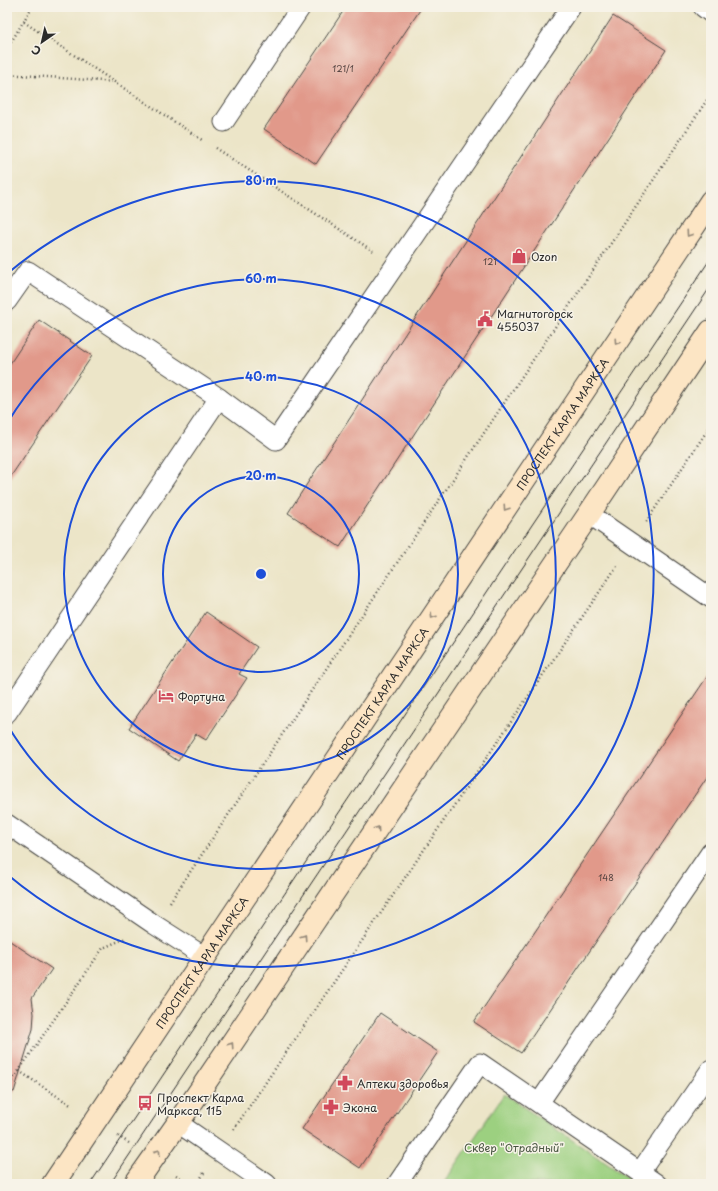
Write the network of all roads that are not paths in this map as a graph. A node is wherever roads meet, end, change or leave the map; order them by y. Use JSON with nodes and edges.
{"nodes":[{"id":1,"x":301,"y":7,"type":"edge"},
{"id":2,"x":571,"y":7,"type":"edge"},
{"id":3,"x":703,"y":7,"type":"edge"},
{"id":4,"x":711,"y":13,"type":"edge"},
{"id":5,"x":224,"y":122,"type":"dead end"},
{"id":6,"x":711,"y":201,"type":"edge"},
{"id":7,"x":7,"y":301,"type":"edge"},
{"id":8,"x":711,"y":331,"type":"edge"},
{"id":9,"x":219,"y":398,"type":"junction"},
{"id":10,"x":589,"y":514,"type":"junction"},
{"id":11,"x":711,"y":598,"type":"edge"},
{"id":12,"x":7,"y":713,"type":"edge"},
{"id":13,"x":7,"y":824,"type":"edge"},
{"id":14,"x":711,"y":852,"type":"edge"},
{"id":15,"x":205,"y":957,"type":"junction"},
{"id":16,"x":711,"y":1069,"type":"edge"},
{"id":17,"x":539,"y":1103,"type":"junction"},
{"id":18,"x":178,"y":1124,"type":"junction"},
{"id":19,"x":640,"y":1172,"type":"junction"},
{"id":20,"x":53,"y":1184,"type":"edge"},
{"id":21,"x":135,"y":1184,"type":"edge"},
{"id":22,"x":267,"y":1184,"type":"edge"},
{"id":23,"x":397,"y":1184,"type":"edge"},
{"id":24,"x":657,"y":1184,"type":"edge"}],
"edges":[{"from":1,"to":5,"type":"lane"},
{"from":2,"to":9,"type":"lane"},
{"from":3,"to":4,"type":"lane"},
{"from":6,"to":15,"type":"main road","name":"ПРОСПЕКТ КАРЛА МАРКСА","one_way":true},
{"from":7,"to":9,"type":"lane"},
{"from":8,"to":10,"type":"main road"},
{"from":9,"to":12,"type":"lane"},
{"from":10,"to":11,"type":"lane"},
{"from":18,"to":10,"type":"main road","one_way":true},
{"from":13,"to":15,"type":"lane"},
{"from":14,"to":17,"type":"lane"},
{"from":15,"to":20,"type":"main road","name":"ПРОСПЕКТ КАРЛА МАРКСА"},
{"from":16,"to":19,"type":"lane"},
{"from":17,"to":19,"type":"lane"},
{"from":17,"to":23,"type":"lane"},
{"from":21,"to":18,"type":"main road","one_way":true},
{"from":18,"to":22,"type":"lane"},
{"from":19,"to":24,"type":"lane"}]}
